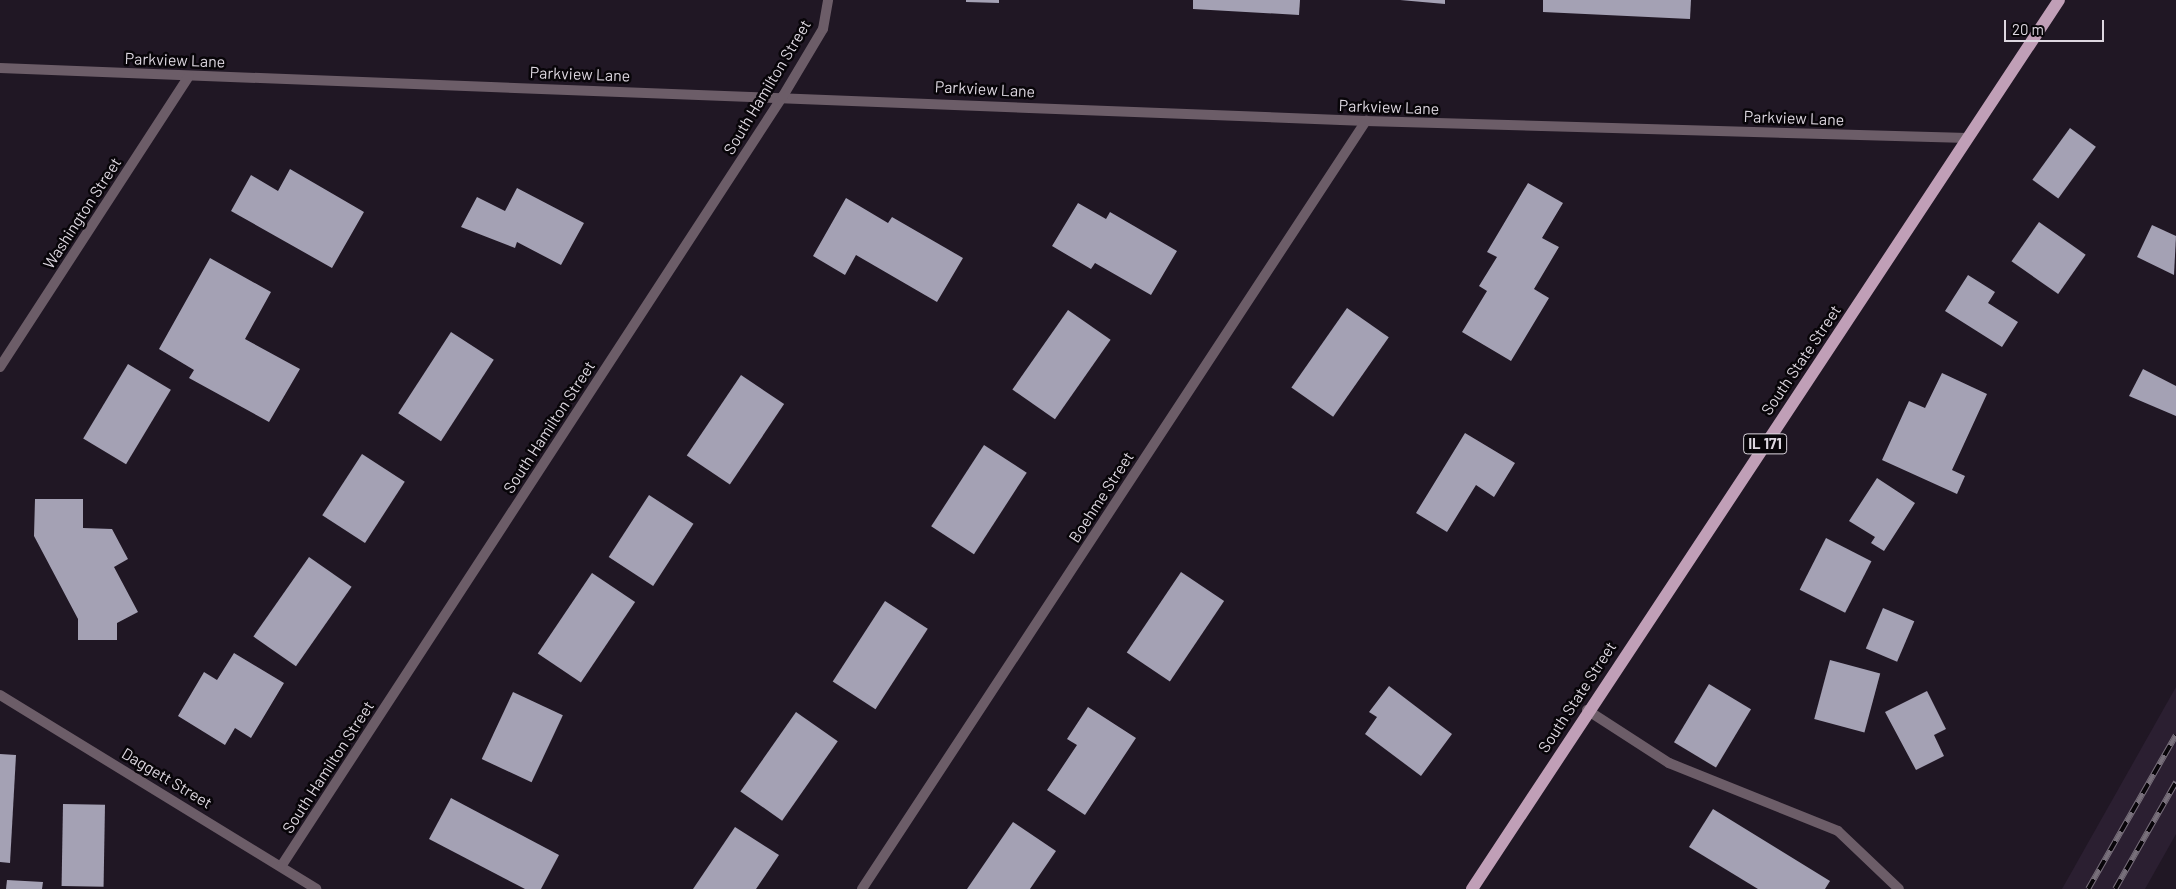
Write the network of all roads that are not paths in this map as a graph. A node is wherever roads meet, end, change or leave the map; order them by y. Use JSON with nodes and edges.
{"nodes":[{"id":1,"x":828,"y":0,"type":"edge"},
{"id":2,"x":2059,"y":0,"type":"edge"},
{"id":3,"x":0,"y":68,"type":"edge"},
{"id":4,"x":189,"y":76,"type":"junction"},
{"id":5,"x":783,"y":96,"type":"junction"},
{"id":6,"x":1366,"y":121,"type":"junction"},
{"id":7,"x":1968,"y":138,"type":"junction"},
{"id":8,"x":0,"y":367,"type":"edge"},
{"id":9,"x":0,"y":695,"type":"edge"},
{"id":10,"x":1587,"y":710,"type":"junction"},
{"id":11,"x":282,"y":865,"type":"junction"},
{"id":12,"x":316,"y":889,"type":"edge"},
{"id":13,"x":862,"y":889,"type":"edge"},
{"id":14,"x":1472,"y":889,"type":"edge"},
{"id":15,"x":1899,"y":889,"type":"edge"}],
"edges":[{"from":1,"to":5,"type":"street","name":"South Hamilton Street"},
{"from":2,"to":7,"type":"main road","name":"South State Street","number":"IL 171"},
{"from":3,"to":4,"type":"street","name":"Parkview Lane"},
{"from":4,"to":5,"type":"street","name":"Parkview Lane"},
{"from":4,"to":8,"type":"street","name":"Washington Street"},
{"from":5,"to":6,"type":"street","name":"Parkview Lane"},
{"from":5,"to":11,"type":"street","name":"South Hamilton Street"},
{"from":6,"to":7,"type":"street","name":"Parkview Lane"},
{"from":6,"to":13,"type":"street","name":"Boehme Street"},
{"from":7,"to":10,"type":"main road","name":"South State Street","number":"IL 171"},
{"from":9,"to":11,"type":"street","name":"Daggett Street"},
{"from":10,"to":14,"type":"main road","name":"South State Street","number":"IL 171"},
{"from":10,"to":15,"type":"street"},
{"from":11,"to":12,"type":"street","name":"Daggett Street"}]}
